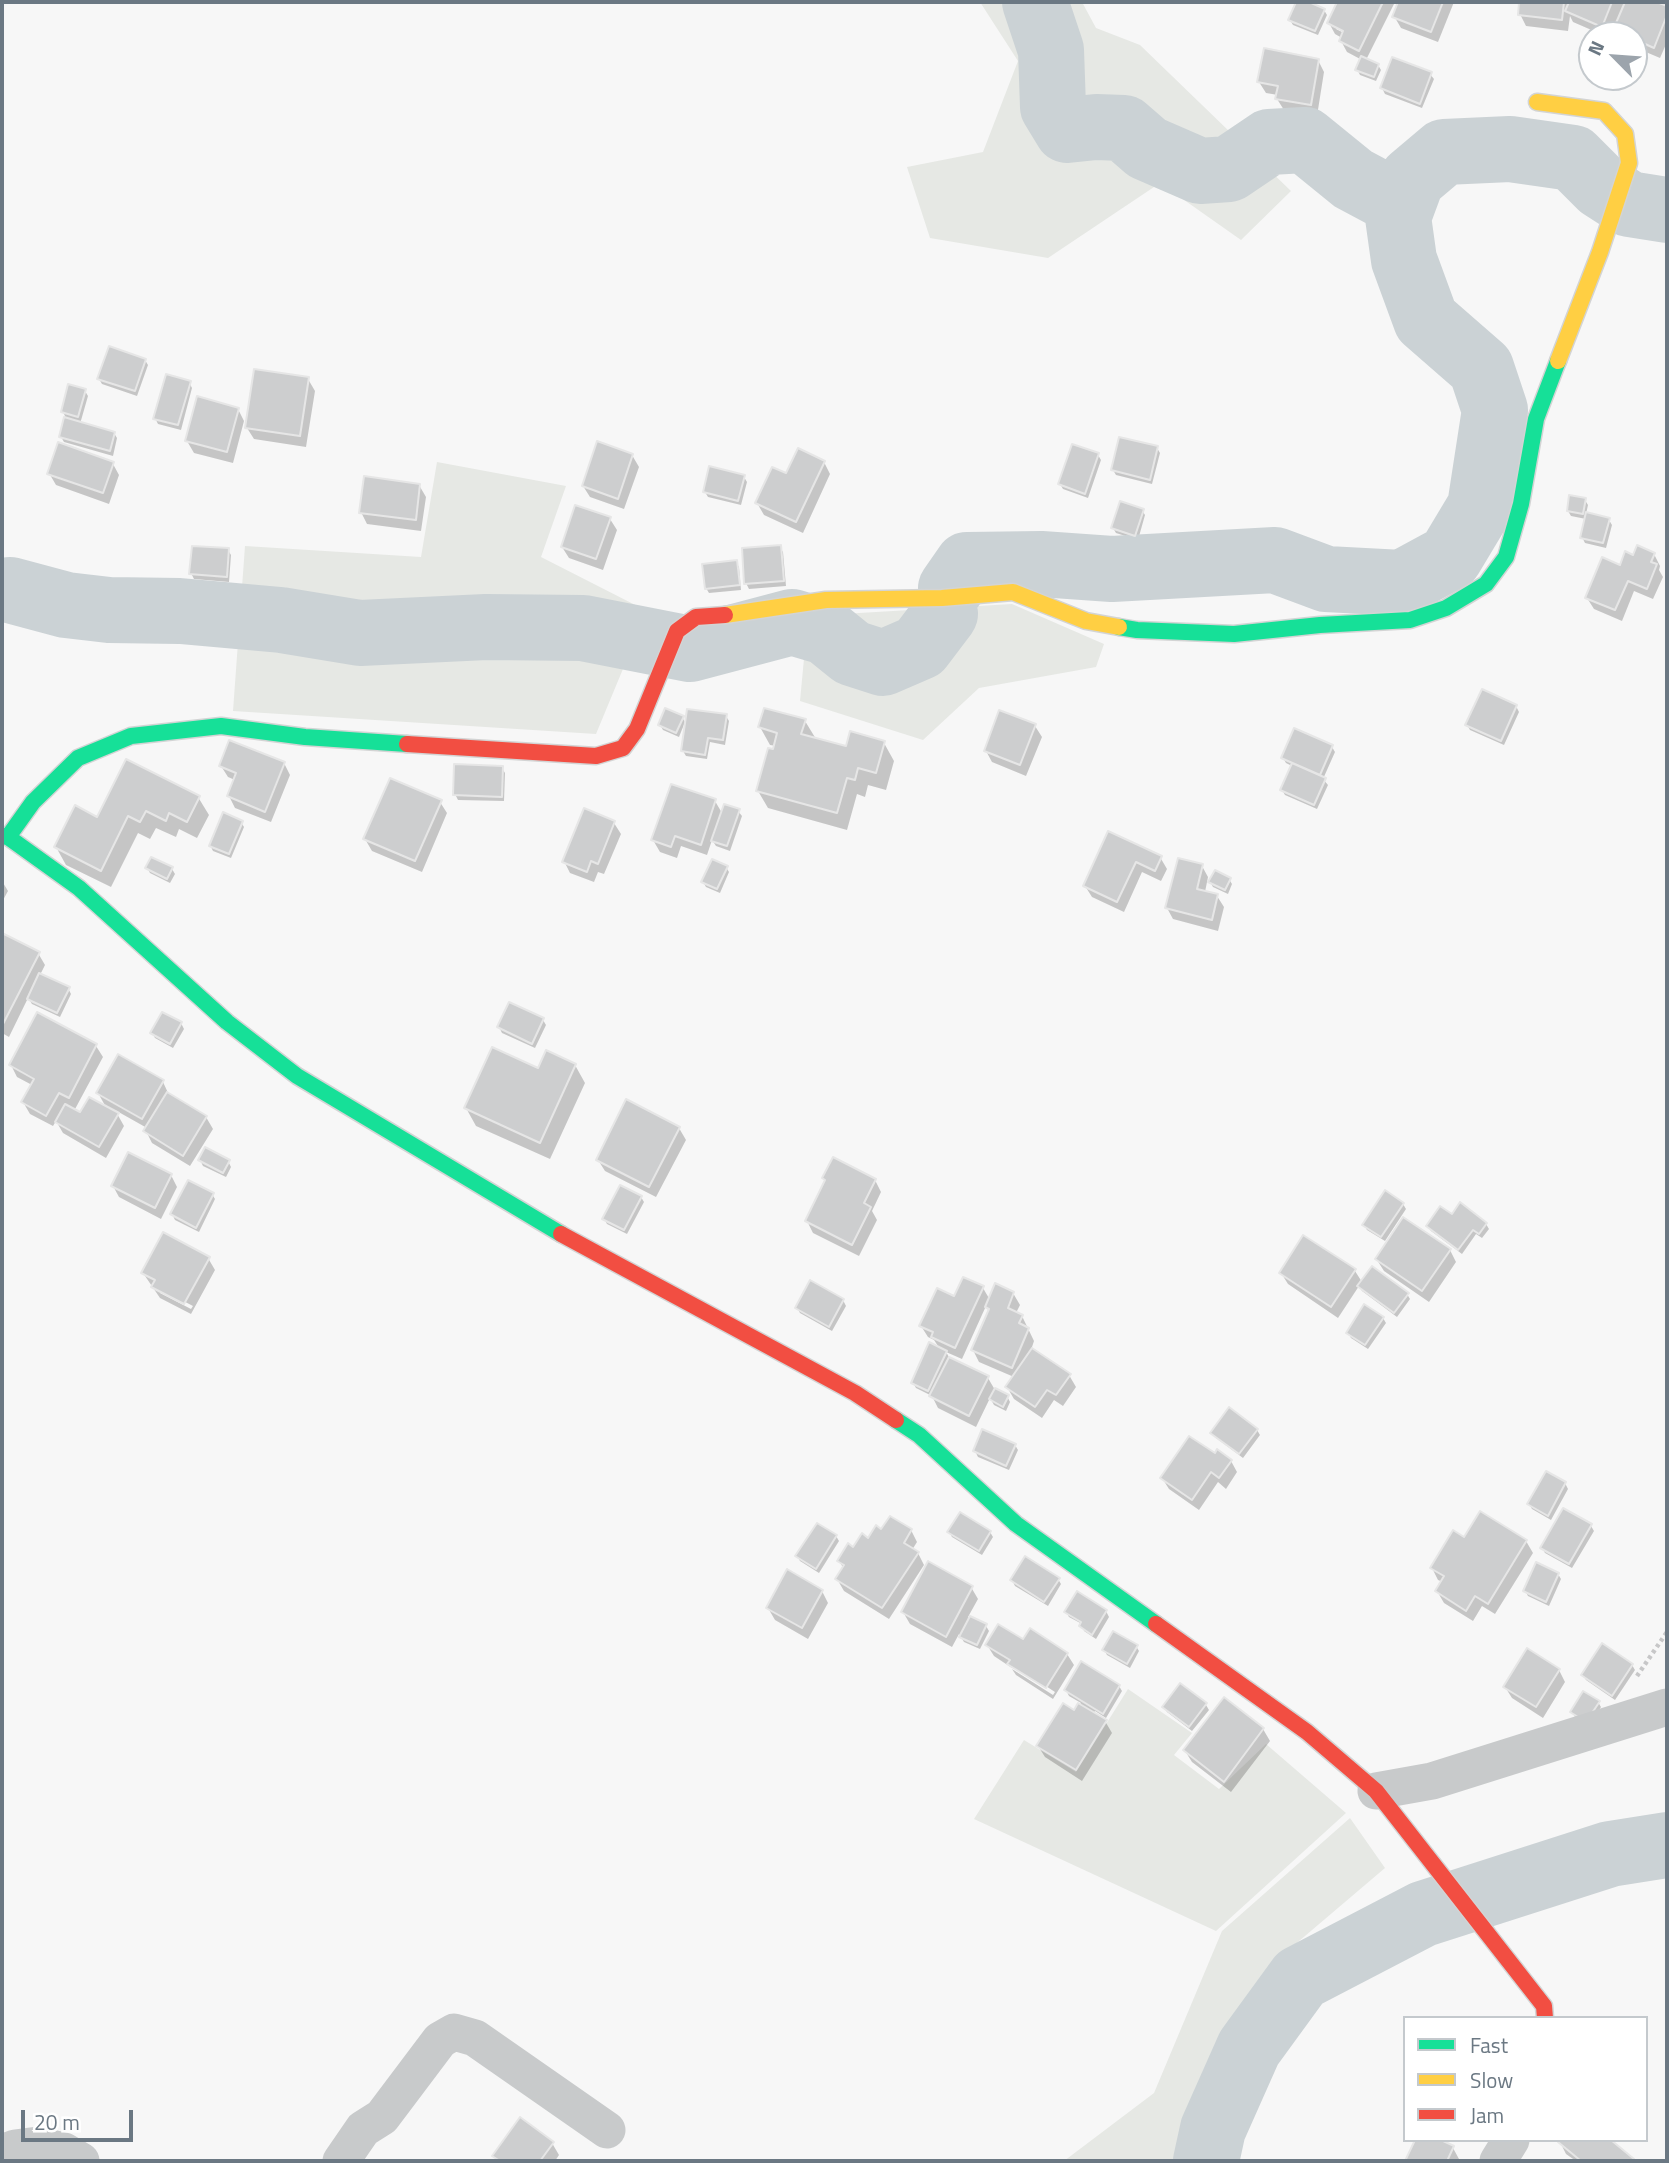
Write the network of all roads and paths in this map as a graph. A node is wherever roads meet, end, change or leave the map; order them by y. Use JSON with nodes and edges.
{"nodes":[{"id":1,"x":1536,"y":102,"type":"dead end"},
{"id":2,"x":5,"y":836,"type":"edge"},
{"id":3,"x":1667,"y":1707,"type":"edge"},
{"id":4,"x":1377,"y":1793,"type":"junction"},
{"id":5,"x":1545,"y":2016,"type":"edge"},
{"id":6,"x":607,"y":2130,"type":"dead end"},
{"id":7,"x":1510,"y":2142,"type":"edge"},
{"id":8,"x":2,"y":2153,"type":"edge"},
{"id":9,"x":81,"y":2161,"type":"edge"},
{"id":10,"x":341,"y":2161,"type":"edge"},
{"id":11,"x":1498,"y":2161,"type":"edge"}],
"edges":[{"from":1,"to":2,"type":"street"},
{"from":2,"to":4,"type":"street"},
{"from":3,"to":4,"type":"street"},
{"from":4,"to":5,"type":"street"},
{"from":6,"to":10,"type":"street"},
{"from":7,"to":11,"type":"street"},
{"from":8,"to":9,"type":"street"}]}
